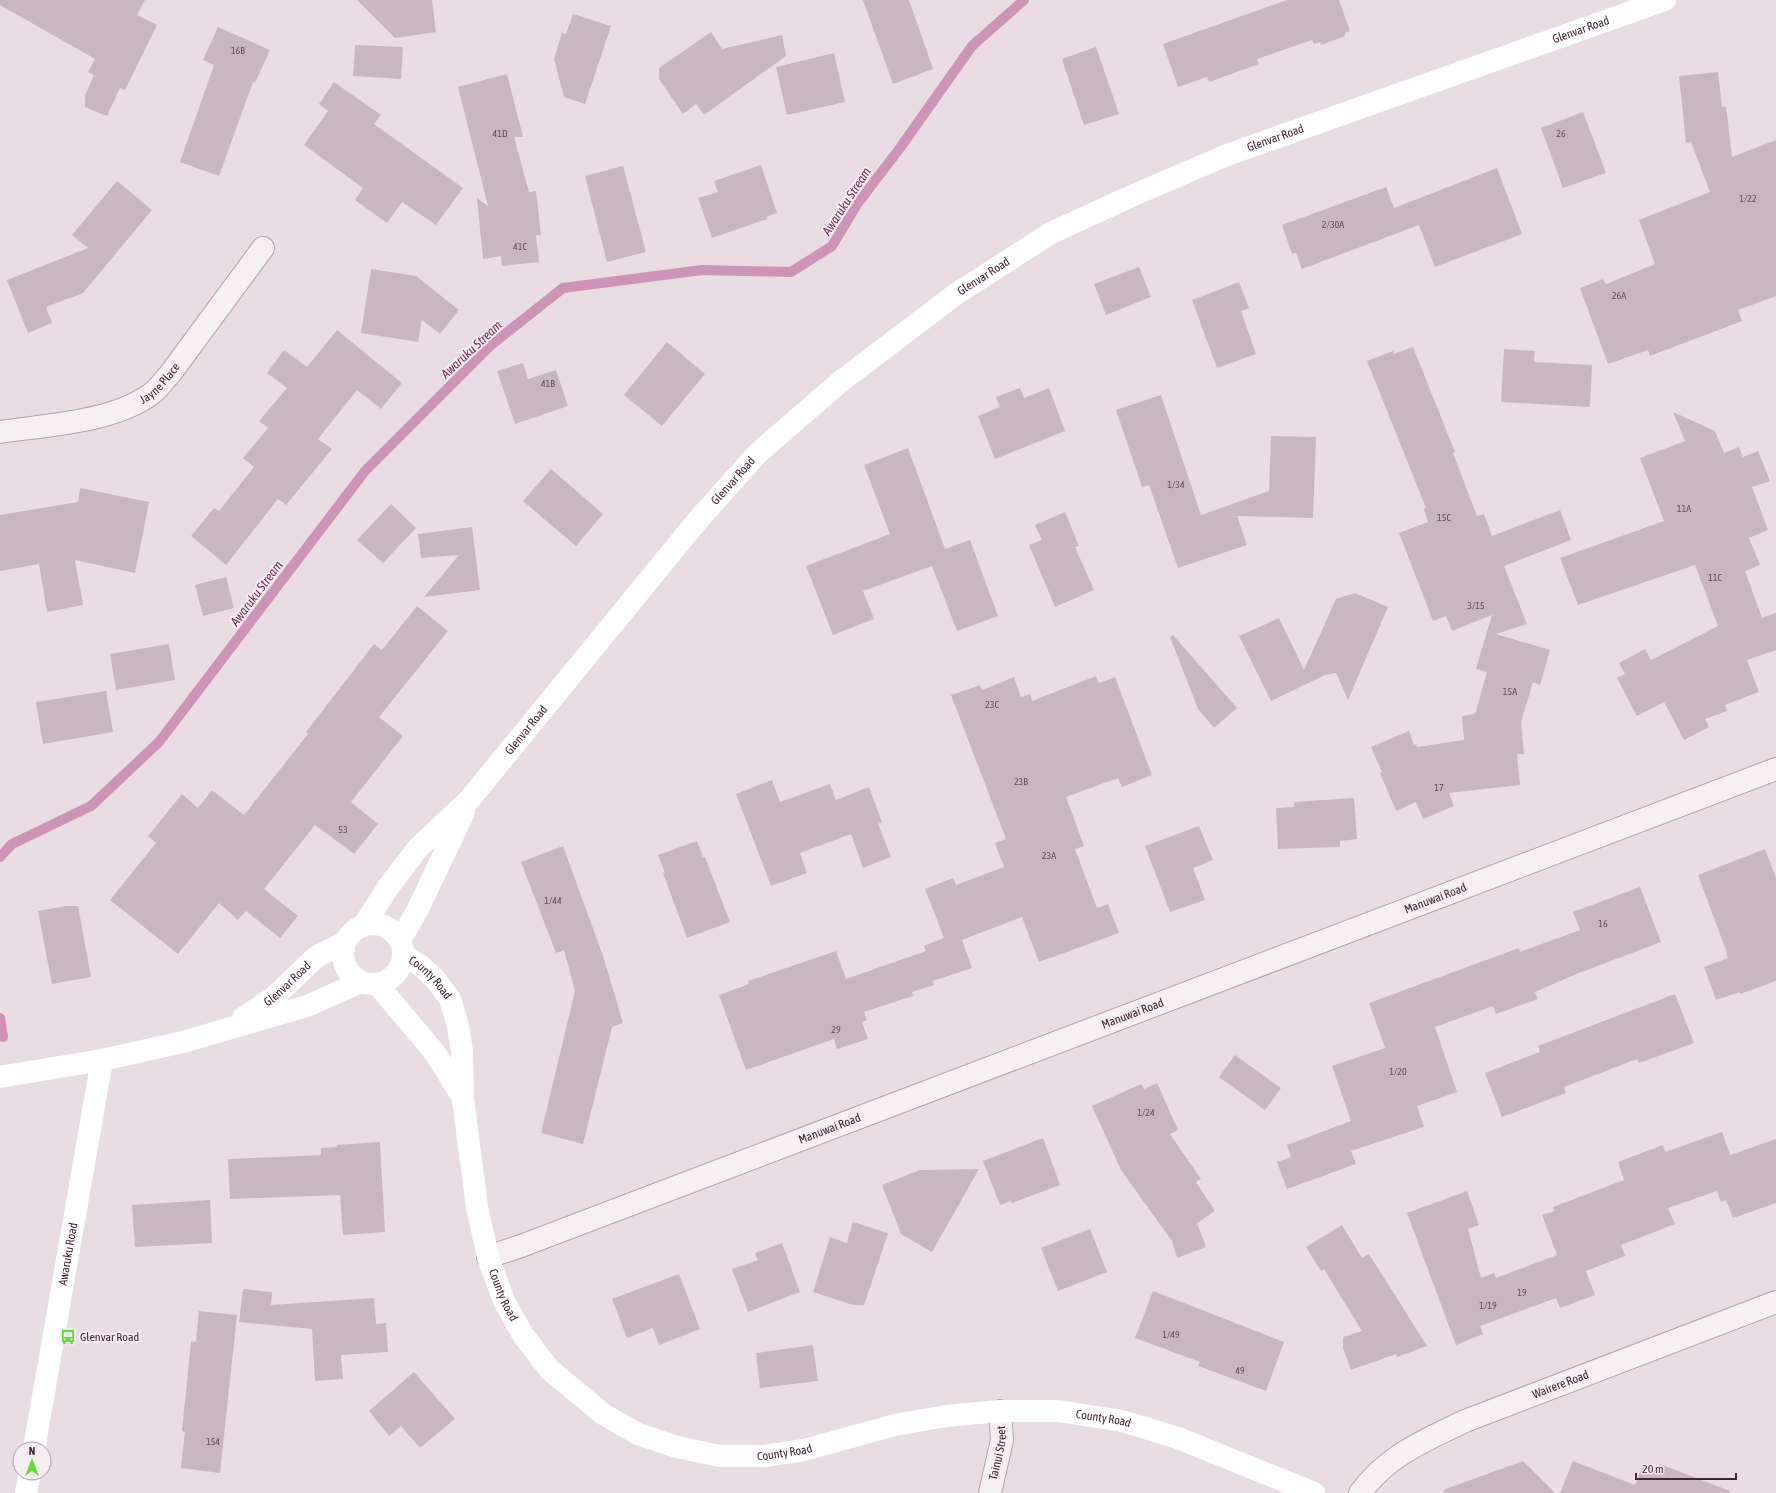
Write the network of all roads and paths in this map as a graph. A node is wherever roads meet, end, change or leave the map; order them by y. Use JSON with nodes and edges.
{"nodes":[{"id":1,"x":1665,"y":0,"type":"edge"},
{"id":2,"x":263,"y":248,"type":"dead end"},
{"id":3,"x":0,"y":432,"type":"edge"},
{"id":4,"x":1776,"y":769,"type":"edge"},
{"id":5,"x":469,"y":800,"type":"junction"},
{"id":6,"x":363,"y":926,"type":"junction"},
{"id":7,"x":345,"y":942,"type":"junction"},
{"id":8,"x":402,"y":947,"type":"junction"},
{"id":9,"x":369,"y":983,"type":"junction"},
{"id":10,"x":229,"y":1028,"type":"junction"},
{"id":11,"x":102,"y":1060,"type":"junction"},
{"id":12,"x":0,"y":1077,"type":"edge"},
{"id":13,"x":463,"y":1099,"type":"junction"},
{"id":14,"x":488,"y":1256,"type":"junction"},
{"id":15,"x":1776,"y":1302,"type":"edge"},
{"id":16,"x":1000,"y":1411,"type":"junction"},
{"id":17,"x":35,"y":1441,"type":"edge"},
{"id":18,"x":28,"y":1481,"type":"edge"},
{"id":19,"x":26,"y":1493,"type":"edge"},
{"id":20,"x":990,"y":1493,"type":"edge"},
{"id":21,"x":1314,"y":1493,"type":"edge"},
{"id":22,"x":1360,"y":1493,"type":"edge"}],
"edges":[{"from":1,"to":5,"type":"main road","name":"Glenvar Road"},
{"from":2,"to":3,"type":"street","name":"Jayne Place"},
{"from":4,"to":14,"type":"street","name":"Manuwai Road"},
{"from":5,"to":6,"type":"main road","name":"Glenvar Road"},
{"from":5,"to":8,"type":"main road","name":"Glenvar Road"},
{"from":6,"to":7,"type":"main road","name":"Glenvar Road"},
{"from":6,"to":8,"type":"main road"},
{"from":7,"to":9,"type":"main road"},
{"from":7,"to":10,"type":"main road","name":"Glenvar Road"},
{"from":8,"to":9,"type":"main road","name":"Glenvar Road"},
{"from":8,"to":13,"type":"main road","name":"County Road"},
{"from":9,"to":10,"type":"main road","name":"Glenvar Road"},
{"from":9,"to":13,"type":"main road","name":"County Road"},
{"from":10,"to":11,"type":"main road","name":"Glenvar Road"},
{"from":11,"to":12,"type":"main road","name":"Glenvar Road"},
{"from":11,"to":17,"type":"main road","name":"Awaruku Road"},
{"from":13,"to":14,"type":"main road","name":"County Road"},
{"from":14,"to":16,"type":"main road","name":"County Road"},
{"from":15,"to":22,"type":"street","name":"Wairere Road"},
{"from":16,"to":20,"type":"street","name":"Tainui Street"},
{"from":16,"to":21,"type":"main road","name":"County Road"},
{"from":18,"to":19,"type":"main road"}]}
